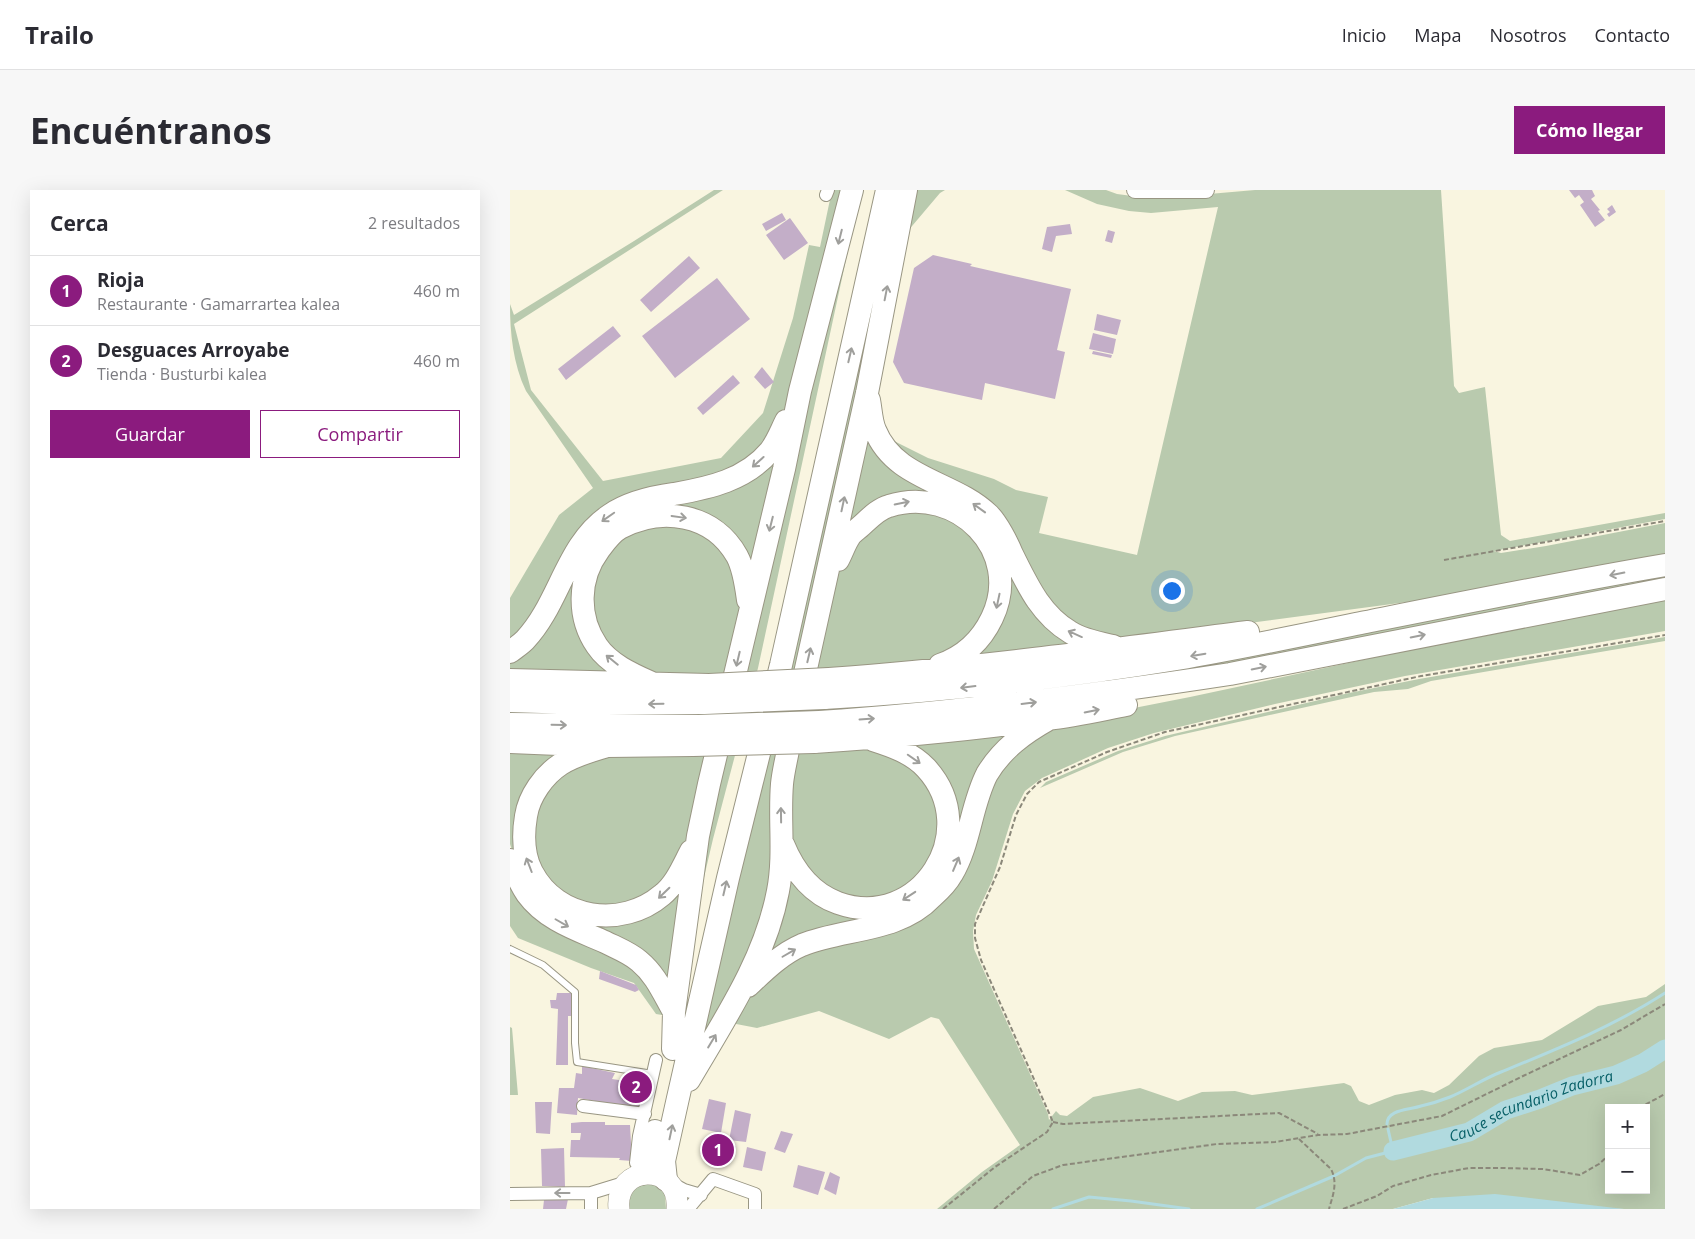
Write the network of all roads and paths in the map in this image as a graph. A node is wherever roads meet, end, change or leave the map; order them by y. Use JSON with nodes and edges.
{"nodes":[{"id":1,"x":852,"y":190,"type":"edge"},
{"id":2,"x":872,"y":190,"type":"edge"},
{"id":3,"x":888,"y":190,"type":"edge"},
{"id":4,"x":906,"y":190,"type":"edge"},
{"id":5,"x":1135,"y":190,"type":"edge"},
{"id":6,"x":1206,"y":190,"type":"edge"},
{"id":7,"x":800,"y":391,"type":"junction"},
{"id":8,"x":867,"y":393,"type":"junction"},
{"id":9,"x":1665,"y":521,"type":"edge"},
{"id":10,"x":1444,"y":560,"type":"dead end"},
{"id":11,"x":1665,"y":565,"type":"edge"},
{"id":12,"x":825,"y":586,"type":"junction"},
{"id":13,"x":1665,"y":589,"type":"edge"},
{"id":14,"x":750,"y":611,"type":"junction"},
{"id":15,"x":1366,"y":622,"type":"junction"},
{"id":16,"x":1665,"y":635,"type":"edge"},
{"id":17,"x":1121,"y":648,"type":"junction"},
{"id":18,"x":510,"y":652,"type":"edge"},
{"id":19,"x":924,"y":671,"type":"junction"},
{"id":20,"x":1230,"y":674,"type":"junction"},
{"id":21,"x":510,"y":680,"type":"edge"},
{"id":22,"x":654,"y":684,"type":"junction"},
{"id":23,"x":827,"y":689,"type":"junction"},
{"id":24,"x":707,"y":694,"type":"junction"},
{"id":25,"x":510,"y":701,"type":"edge"},
{"id":26,"x":1048,"y":719,"type":"junction"},
{"id":27,"x":510,"y":724,"type":"edge"},
{"id":28,"x":816,"y":732,"type":"junction"},
{"id":29,"x":696,"y":736,"type":"junction"},
{"id":30,"x":870,"y":739,"type":"junction"},
{"id":31,"x":510,"y":742,"type":"edge"},
{"id":32,"x":607,"y":746,"type":"junction"},
{"id":33,"x":698,"y":836,"type":"junction"},
{"id":34,"x":782,"y":842,"type":"junction"},
{"id":35,"x":510,"y":860,"type":"edge"},
{"id":36,"x":510,"y":949,"type":"edge"},
{"id":37,"x":738,"y":996,"type":"junction"},
{"id":38,"x":1665,"y":1004,"type":"edge"},
{"id":39,"x":674,"y":1012,"type":"junction"},
{"id":40,"x":664,"y":1054,"type":"junction"},
{"id":41,"x":653,"y":1074,"type":"junction"},
{"id":42,"x":1665,"y":1094,"type":"edge"},
{"id":43,"x":678,"y":1098,"type":"junction"},
{"id":44,"x":1647,"y":1104,"type":"edge"},
{"id":45,"x":583,"y":1106,"type":"dead end"},
{"id":46,"x":645,"y":1114,"type":"junction"},
{"id":47,"x":1053,"y":1122,"type":"junction"},
{"id":48,"x":1318,"y":1135,"type":"junction"},
{"id":49,"x":1298,"y":1138,"type":"junction"},
{"id":50,"x":1605,"y":1159,"type":"edge"},
{"id":51,"x":637,"y":1176,"type":"junction"},
{"id":52,"x":668,"y":1181,"type":"junction"},
{"id":53,"x":591,"y":1193,"type":"junction"},
{"id":54,"x":510,"y":1194,"type":"edge"},
{"id":55,"x":701,"y":1195,"type":"junction"},
{"id":56,"x":591,"y":1209,"type":"edge"},
{"id":57,"x":619,"y":1209,"type":"edge"},
{"id":58,"x":677,"y":1209,"type":"edge"},
{"id":59,"x":688,"y":1209,"type":"edge"},
{"id":60,"x":755,"y":1209,"type":"edge"},
{"id":61,"x":943,"y":1209,"type":"edge"},
{"id":62,"x":994,"y":1209,"type":"edge"},
{"id":63,"x":1329,"y":1209,"type":"edge"},
{"id":64,"x":1343,"y":1209,"type":"edge"}],
"edges":[{"from":1,"to":7,"type":"highway","one_way":true},
{"from":2,"to":40,"type":"highway"},
{"from":43,"to":3,"type":"highway","one_way":true},
{"from":8,"to":4,"type":"highway","one_way":true},
{"from":5,"to":6,"type":"street"},
{"from":7,"to":14,"type":"highway","one_way":true},
{"from":7,"to":18,"type":"highway","one_way":true},
{"from":12,"to":8,"type":"highway","one_way":true},
{"from":17,"to":8,"type":"highway","one_way":true},
{"from":9,"to":10,"type":"path"},
{"from":11,"to":15,"type":"highway","one_way":true},
{"from":12,"to":19,"type":"highway","one_way":true},
{"from":34,"to":12,"type":"highway","one_way":true},
{"from":20,"to":13,"type":"highway","one_way":true},
{"from":22,"to":14,"type":"highway","one_way":true},
{"from":14,"to":33,"type":"highway","one_way":true},
{"from":15,"to":17,"type":"highway"},
{"from":15,"to":23,"type":"highway","one_way":true},
{"from":16,"to":47,"type":"path"},
{"from":17,"to":19,"type":"highway"},
{"from":19,"to":23,"type":"highway"},
{"from":26,"to":20,"type":"highway","one_way":true},
{"from":28,"to":20,"type":"highway","one_way":true},
{"from":21,"to":22,"type":"highway"},
{"from":22,"to":24,"type":"highway"},
{"from":23,"to":24,"type":"highway","bridge":true},
{"from":24,"to":25,"type":"highway","one_way":true},
{"from":26,"to":30,"type":"highway"},
{"from":37,"to":26,"type":"highway","one_way":true},
{"from":27,"to":29,"type":"highway","one_way":true},
{"from":28,"to":29,"type":"highway","bridge":true},
{"from":28,"to":30,"type":"highway"},
{"from":29,"to":32,"type":"highway"},
{"from":30,"to":34,"type":"highway","one_way":true},
{"from":31,"to":32,"type":"highway"},
{"from":33,"to":32,"type":"highway","one_way":true},
{"from":33,"to":39,"type":"highway"},
{"from":34,"to":37,"type":"highway"},
{"from":35,"to":39,"type":"highway","one_way":true},
{"from":36,"to":41,"type":"lane"},
{"from":43,"to":37,"type":"highway","one_way":true},
{"from":38,"to":48,"type":"path"},
{"from":39,"to":40,"type":"highway"},
{"from":40,"to":41,"type":"street"},
{"from":40,"to":51,"type":"highway"},
{"from":41,"to":46,"type":"street"},
{"from":42,"to":44,"type":"path"},
{"from":52,"to":43,"type":"highway","one_way":true},
{"from":45,"to":46,"type":"street"},
{"from":46,"to":51,"type":"street"},
{"from":47,"to":48,"type":"path"},
{"from":47,"to":61,"type":"path"},
{"from":48,"to":49,"type":"path"},
{"from":49,"to":62,"type":"path"},
{"from":49,"to":63,"type":"path"},
{"from":50,"to":64,"type":"path"},
{"from":51,"to":52,"type":"highway"},
{"from":51,"to":53,"type":"street"},
{"from":51,"to":57,"type":"highway"},
{"from":52,"to":55,"type":"street"},
{"from":52,"to":58,"type":"highway"},
{"from":53,"to":54,"type":"street","one_way":true},
{"from":53,"to":56,"type":"street"},
{"from":55,"to":59,"type":"street"},
{"from":55,"to":60,"type":"street"}]}
